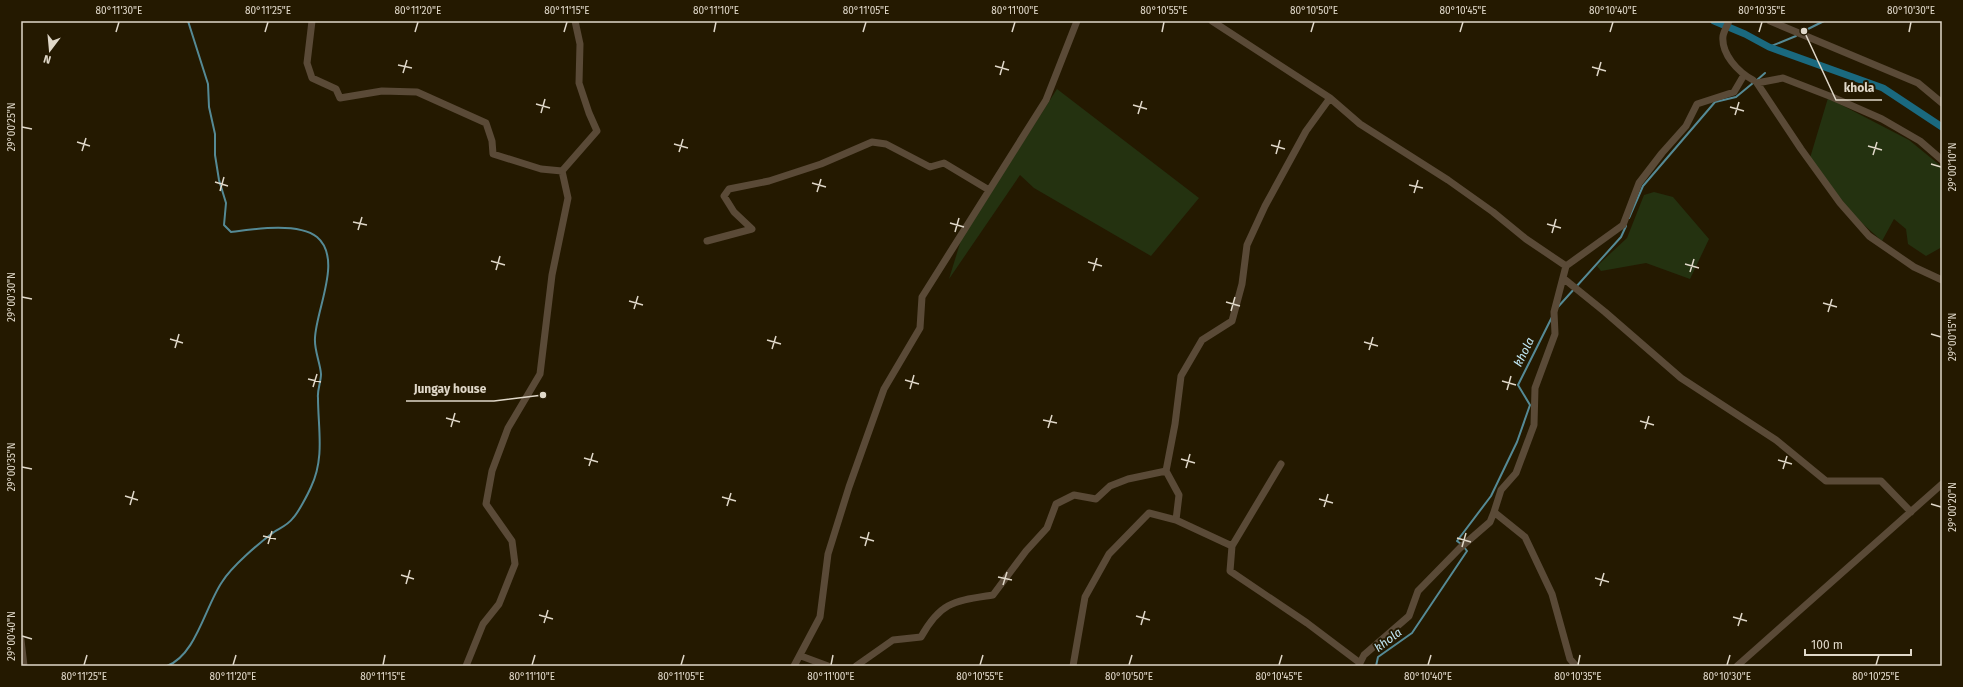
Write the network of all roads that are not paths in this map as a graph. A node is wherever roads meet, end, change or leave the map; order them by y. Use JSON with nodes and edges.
{"nodes":[{"id":1,"x":312,"y":21,"type":"edge"},
{"id":2,"x":575,"y":21,"type":"edge"},
{"id":3,"x":1078,"y":21,"type":"edge"},
{"id":4,"x":1212,"y":21,"type":"edge"},
{"id":5,"x":1729,"y":21,"type":"edge"},
{"id":6,"x":1770,"y":21,"type":"edge"},
{"id":7,"x":1744,"y":75,"type":"junction"},
{"id":8,"x":1753,"y":80,"type":"dead end"},
{"id":9,"x":1330,"y":98,"type":"junction"},
{"id":10,"x":1942,"y":103,"type":"edge"},
{"id":11,"x":1942,"y":160,"type":"edge"},
{"id":12,"x":562,"y":171,"type":"junction"},
{"id":13,"x":989,"y":190,"type":"junction"},
{"id":14,"x":707,"y":241,"type":"dead end"},
{"id":15,"x":1566,"y":266,"type":"junction"},
{"id":16,"x":1563,"y":278,"type":"junction"},
{"id":17,"x":1942,"y":280,"type":"edge"},
{"id":18,"x":1281,"y":464,"type":"dead end"},
{"id":19,"x":1166,"y":471,"type":"junction"},
{"id":20,"x":1942,"y":484,"type":"edge"},
{"id":21,"x":1494,"y":512,"type":"junction"},
{"id":22,"x":1911,"y":512,"type":"junction"},
{"id":23,"x":1176,"y":520,"type":"junction"},
{"id":24,"x":1232,"y":546,"type":"junction"},
{"id":25,"x":21,"y":640,"type":"edge"},
{"id":26,"x":801,"y":656,"type":"junction"},
{"id":27,"x":1360,"y":664,"type":"edge"},
{"id":28,"x":24,"y":666,"type":"edge"},
{"id":29,"x":466,"y":666,"type":"edge"},
{"id":30,"x":794,"y":666,"type":"edge"},
{"id":31,"x":828,"y":666,"type":"edge"},
{"id":32,"x":856,"y":666,"type":"edge"},
{"id":33,"x":1073,"y":666,"type":"edge"},
{"id":34,"x":1576,"y":666,"type":"edge"},
{"id":35,"x":1737,"y":666,"type":"edge"}],
"edges":[{"from":1,"to":12,"type":"street"},
{"from":2,"to":12,"type":"street"},
{"from":3,"to":13,"type":"street"},
{"from":4,"to":9,"type":"street"},
{"from":5,"to":7,"type":"street"},
{"from":6,"to":10,"type":"street"},
{"from":7,"to":8,"type":"street"},
{"from":7,"to":15,"type":"street"},
{"from":9,"to":15,"type":"street"},
{"from":9,"to":19,"type":"street"},
{"from":11,"to":17,"type":"street"},
{"from":12,"to":29,"type":"street"},
{"from":13,"to":14,"type":"street"},
{"from":13,"to":26,"type":"street"},
{"from":15,"to":16,"type":"street"},
{"from":16,"to":21,"type":"street"},
{"from":16,"to":22,"type":"street"},
{"from":18,"to":24,"type":"street"},
{"from":19,"to":23,"type":"street"},
{"from":19,"to":32,"type":"street"},
{"from":20,"to":22,"type":"street"},
{"from":21,"to":27,"type":"street"},
{"from":21,"to":34,"type":"street"},
{"from":22,"to":35,"type":"street"},
{"from":23,"to":24,"type":"street"},
{"from":23,"to":33,"type":"street"},
{"from":24,"to":27,"type":"street"},
{"from":25,"to":28,"type":"street"},
{"from":26,"to":30,"type":"street"},
{"from":26,"to":31,"type":"street"}]}
